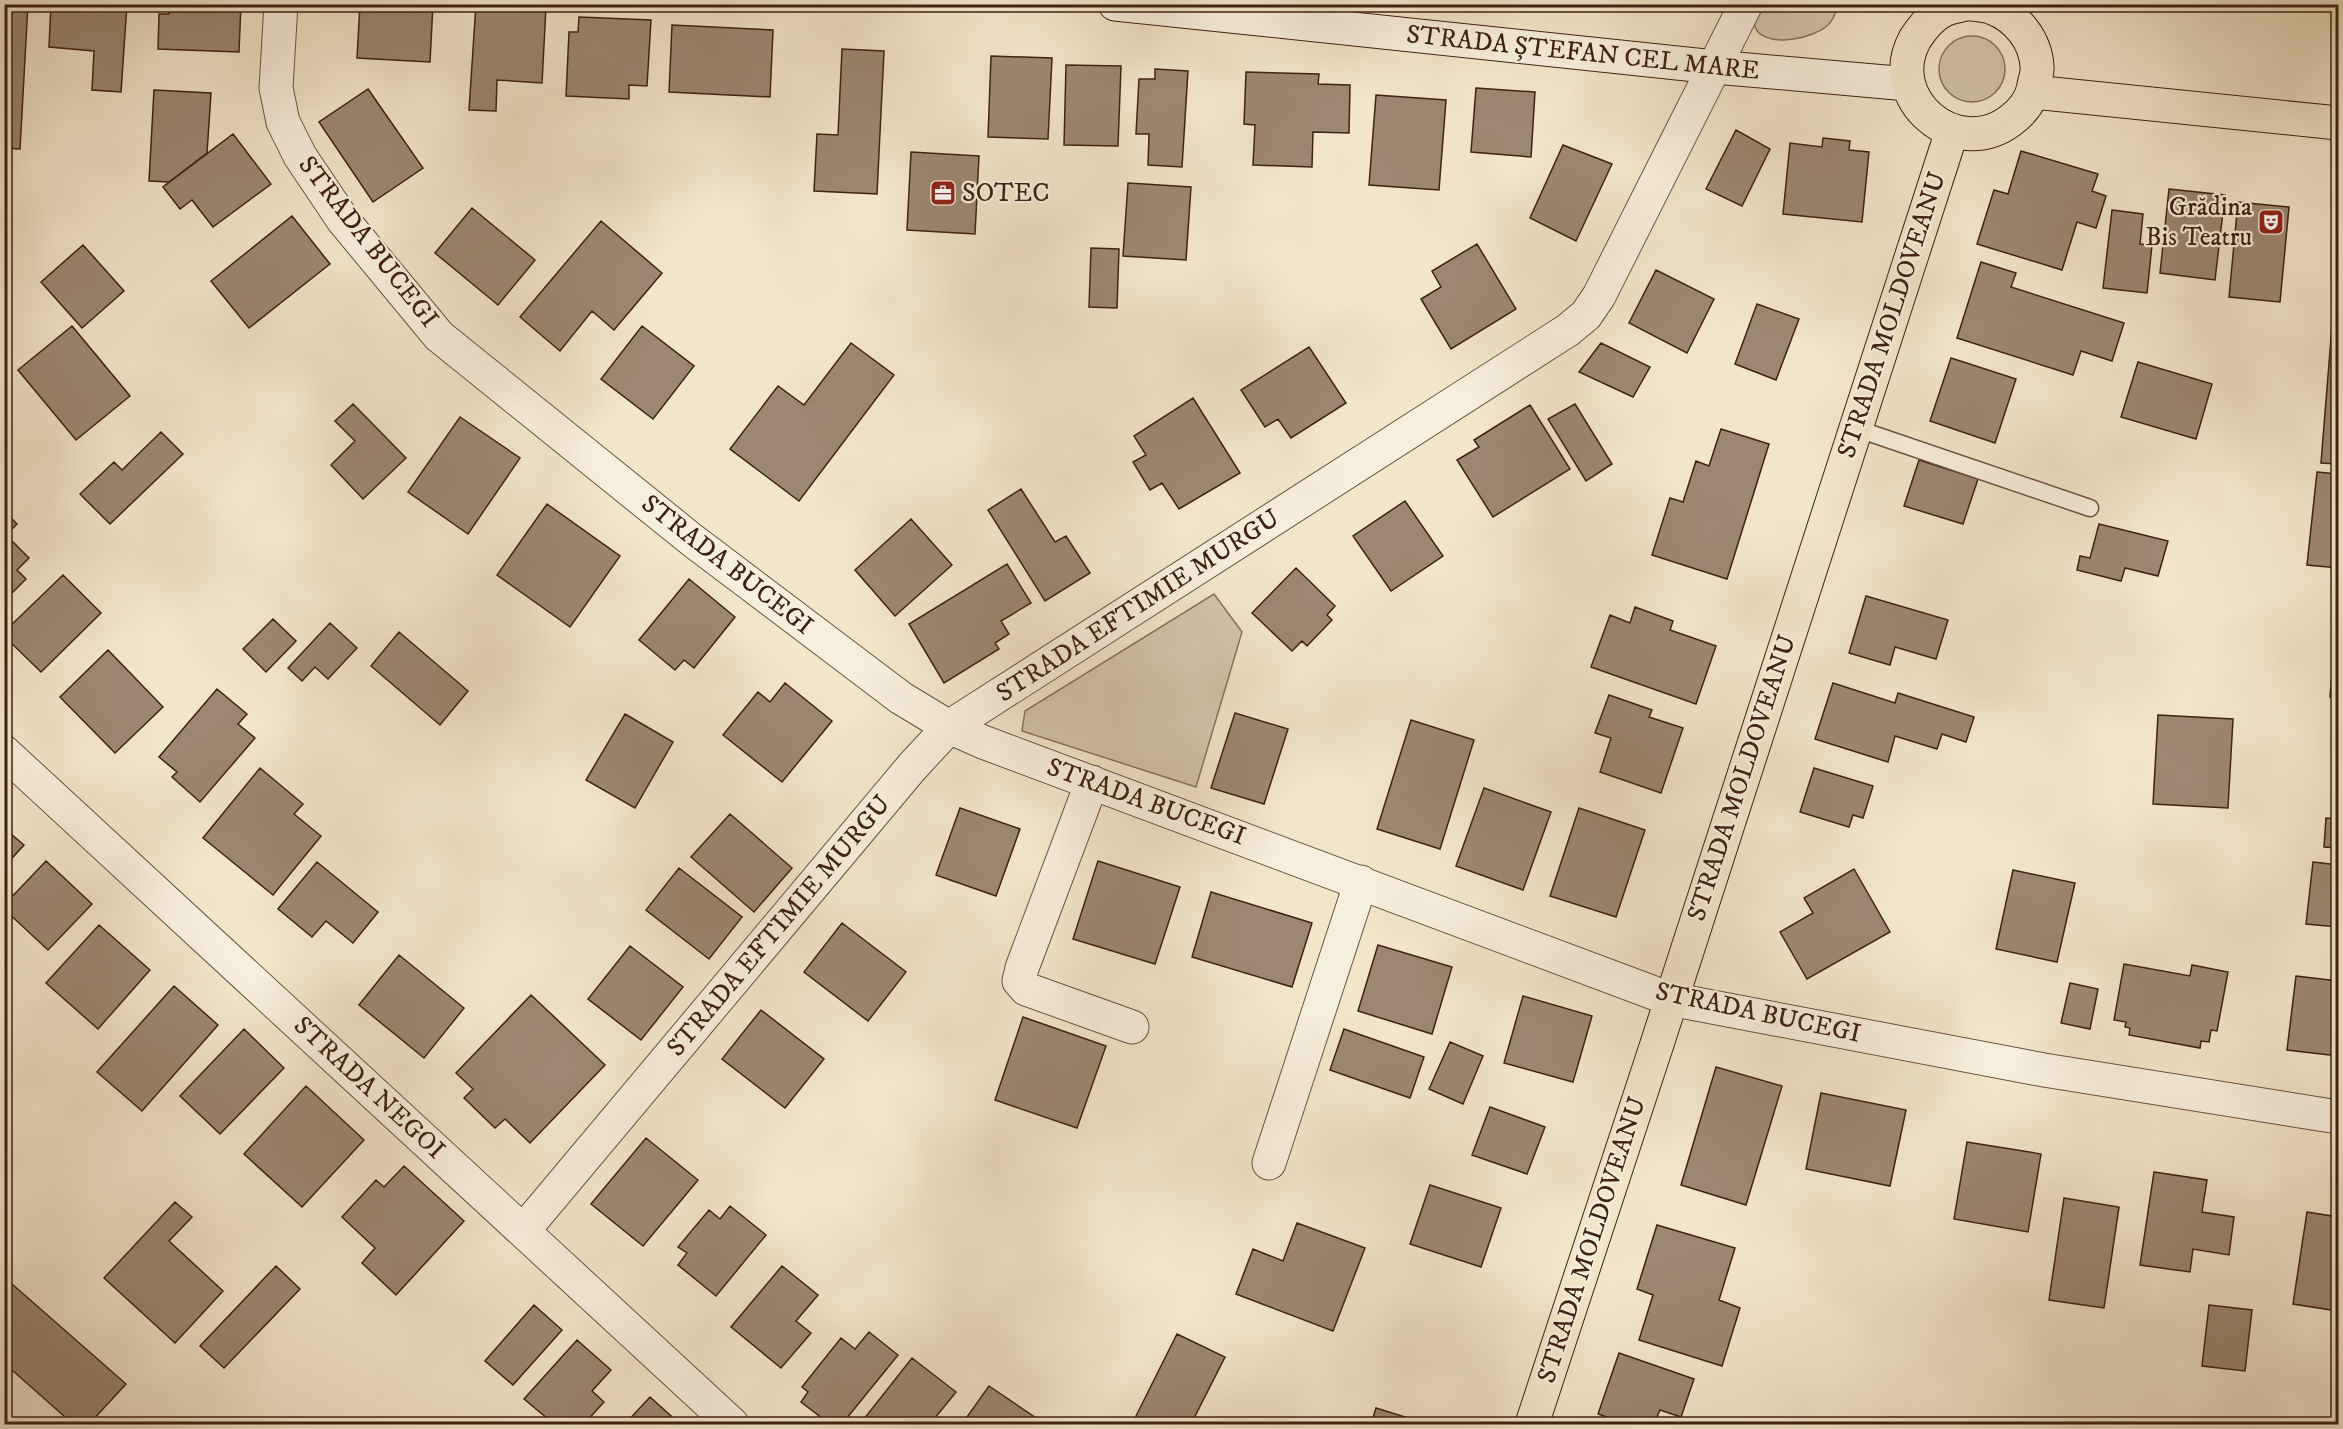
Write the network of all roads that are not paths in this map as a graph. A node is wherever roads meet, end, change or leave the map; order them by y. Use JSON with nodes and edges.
{"nodes":[{"id":1,"x":281,"y":4,"type":"edge"},
{"id":2,"x":1115,"y":4,"type":"edge"},
{"id":3,"x":1746,"y":4,"type":"edge"},
{"id":4,"x":1966,"y":4,"type":"edge"},
{"id":5,"x":1971,"y":4,"type":"edge"},
{"id":6,"x":1715,"y":67,"type":"junction"},
{"id":7,"x":1908,"y":84,"type":"junction"},
{"id":8,"x":2033,"y":92,"type":"junction"},
{"id":9,"x":2338,"y":123,"type":"edge"},
{"id":10,"x":1952,"y":131,"type":"junction"},
{"id":11,"x":1855,"y":428,"type":"junction"},
{"id":12,"x":2090,"y":508,"type":"dead end"},
{"id":13,"x":949,"y":727,"type":"junction"},
{"id":14,"x":4,"y":752,"type":"edge"},
{"id":15,"x":1092,"y":782,"type":"junction"},
{"id":16,"x":1361,"y":882,"type":"junction"},
{"id":17,"x":1671,"y":999,"type":"junction"},
{"id":18,"x":1132,"y":1027,"type":"dead end"},
{"id":19,"x":2338,"y":1117,"type":"edge"},
{"id":20,"x":1269,"y":1163,"type":"dead end"},
{"id":21,"x":524,"y":1230,"type":"junction"},
{"id":22,"x":732,"y":1425,"type":"edge"},
{"id":23,"x":1532,"y":1425,"type":"edge"}],
"edges":[{"from":1,"to":13,"type":"street","name":"STRADA BUCEGI"},
{"from":2,"to":6,"type":"street","name":"STRADA ȘTEFAN CEL MARE"},
{"from":3,"to":6,"type":"street","name":"STRADA EFTIMIE MURGU"},
{"from":4,"to":7,"type":"main road"},
{"from":5,"to":8,"type":"main road"},
{"from":6,"to":7,"type":"street","name":"STRADA ȘTEFAN CEL MARE"},
{"from":6,"to":13,"type":"street","name":"STRADA EFTIMIE MURGU"},
{"from":7,"to":10,"type":"main road"},
{"from":8,"to":9,"type":"main road"},
{"from":8,"to":10,"type":"main road"},
{"from":10,"to":11,"type":"main road","name":"STRADA MOLDOVEANU"},
{"from":11,"to":12,"type":"lane"},
{"from":11,"to":17,"type":"main road","name":"STRADA MOLDOVEANU"},
{"from":13,"to":15,"type":"street","name":"STRADA BUCEGI"},
{"from":13,"to":21,"type":"street","name":"STRADA EFTIMIE MURGU"},
{"from":14,"to":21,"type":"street","name":"STRADA NEGOI"},
{"from":15,"to":16,"type":"street","name":"STRADA BUCEGI"},
{"from":15,"to":18,"type":"street"},
{"from":16,"to":17,"type":"street","name":"STRADA BUCEGI"},
{"from":16,"to":20,"type":"street"},
{"from":17,"to":19,"type":"street","name":"STRADA BUCEGI"},
{"from":17,"to":23,"type":"main road","name":"STRADA MOLDOVEANU"},
{"from":21,"to":22,"type":"street","name":"STRADA NEGOI"}]}
